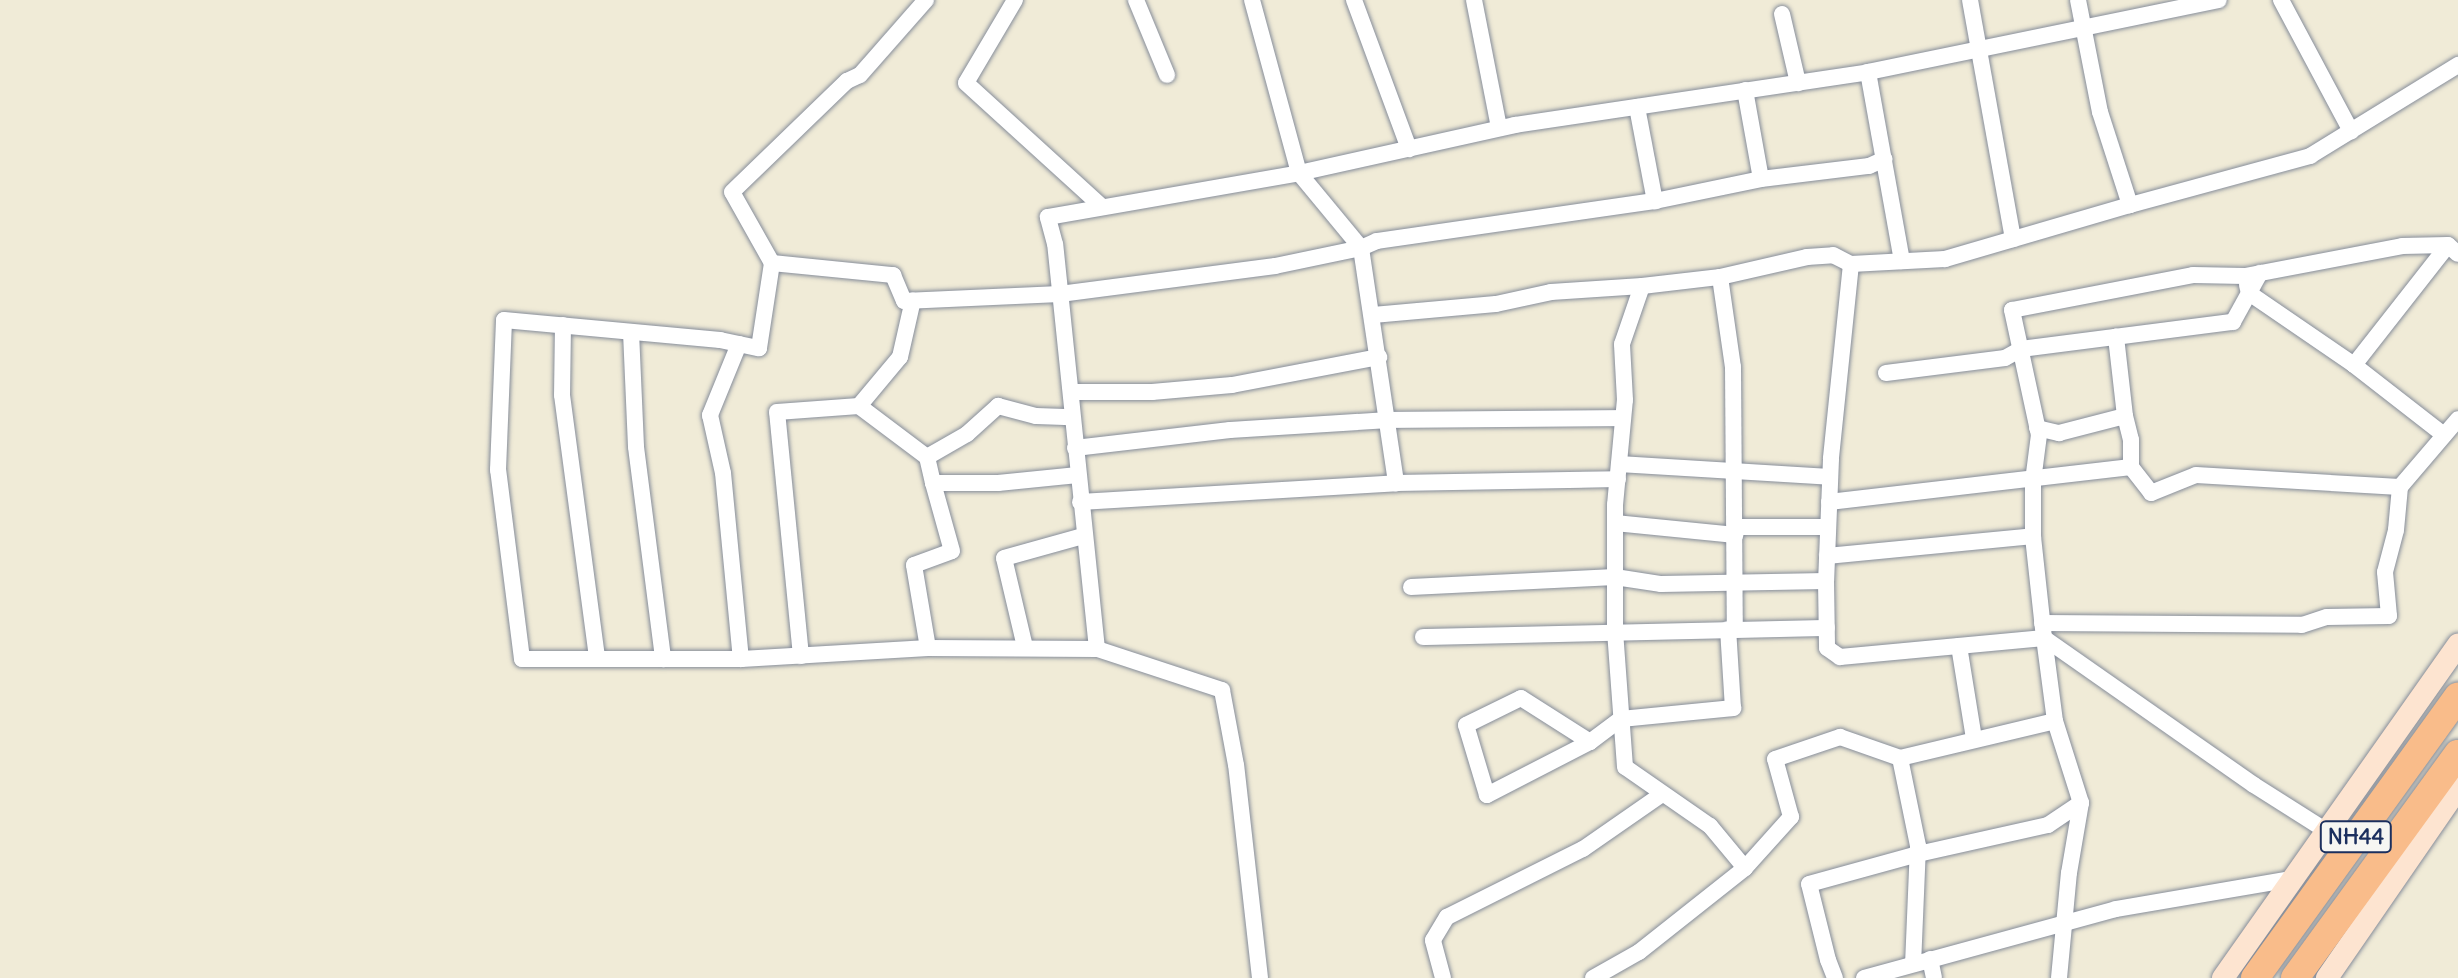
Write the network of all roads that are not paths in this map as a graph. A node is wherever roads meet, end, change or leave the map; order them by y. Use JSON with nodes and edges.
{"nodes":[{"id":1,"x":926,"y":0,"type":"edge"},
{"id":2,"x":1015,"y":0,"type":"edge"},
{"id":3,"x":1136,"y":0,"type":"edge"},
{"id":4,"x":1252,"y":0,"type":"edge"},
{"id":5,"x":1354,"y":0,"type":"edge"},
{"id":6,"x":1474,"y":0,"type":"edge"},
{"id":7,"x":1970,"y":0,"type":"edge"},
{"id":8,"x":2078,"y":0,"type":"edge"},
{"id":9,"x":2219,"y":0,"type":"edge"},
{"id":10,"x":2281,"y":0,"type":"edge"},
{"id":11,"x":1782,"y":14,"type":"dead end"},
{"id":12,"x":2083,"y":28,"type":"junction"},
{"id":13,"x":1980,"y":50,"type":"junction"},
{"id":14,"x":2458,"y":65,"type":"edge"},
{"id":15,"x":1868,"y":72,"type":"junction"},
{"id":16,"x":1167,"y":75,"type":"dead end"},
{"id":17,"x":1798,"y":83,"type":"junction"},
{"id":18,"x":1745,"y":90,"type":"junction"},
{"id":19,"x":1637,"y":107,"type":"junction"},
{"id":20,"x":1499,"y":128,"type":"junction"},
{"id":21,"x":2351,"y":131,"type":"junction"},
{"id":22,"x":1409,"y":149,"type":"junction"},
{"id":23,"x":1885,"y":159,"type":"junction"},
{"id":24,"x":1299,"y":173,"type":"junction"},
{"id":25,"x":1761,"y":179,"type":"junction"},
{"id":26,"x":1655,"y":201,"type":"junction"},
{"id":27,"x":1100,"y":205,"type":"junction"},
{"id":28,"x":2130,"y":205,"type":"junction"},
{"id":29,"x":2013,"y":239,"type":"junction"},
{"id":30,"x":1361,"y":248,"type":"junction"},
{"id":31,"x":2453,"y":250,"type":"edge"},
{"id":32,"x":1902,"y":261,"type":"junction"},
{"id":33,"x":772,"y":263,"type":"junction"},
{"id":34,"x":1851,"y":264,"type":"junction"},
{"id":35,"x":2252,"y":274,"type":"junction"},
{"id":36,"x":1720,"y":277,"type":"junction"},
{"id":37,"x":1642,"y":286,"type":"junction"},
{"id":38,"x":2249,"y":293,"type":"junction"},
{"id":39,"x":1060,"y":294,"type":"junction"},
{"id":40,"x":913,"y":300,"type":"junction"},
{"id":41,"x":1373,"y":315,"type":"junction"},
{"id":42,"x":563,"y":325,"type":"junction"},
{"id":43,"x":631,"y":332,"type":"junction"},
{"id":44,"x":2116,"y":337,"type":"junction"},
{"id":45,"x":739,"y":344,"type":"junction"},
{"id":46,"x":2021,"y":349,"type":"junction"},
{"id":47,"x":1379,"y":357,"type":"junction"},
{"id":48,"x":2354,"y":365,"type":"junction"},
{"id":49,"x":1886,"y":373,"type":"dead end"},
{"id":50,"x":1071,"y":392,"type":"junction"},
{"id":51,"x":859,"y":406,"type":"junction"},
{"id":52,"x":2125,"y":416,"type":"junction"},
{"id":53,"x":1072,"y":417,"type":"junction"},
{"id":54,"x":1623,"y":418,"type":"junction"},
{"id":55,"x":2458,"y":419,"type":"edge"},
{"id":56,"x":1389,"y":420,"type":"junction"},
{"id":57,"x":2037,"y":428,"type":"junction"},
{"id":58,"x":2444,"y":435,"type":"junction"},
{"id":59,"x":1075,"y":448,"type":"junction"},
{"id":60,"x":927,"y":457,"type":"junction"},
{"id":61,"x":2131,"y":467,"type":"junction"},
{"id":62,"x":1619,"y":471,"type":"junction"},
{"id":63,"x":1735,"y":471,"type":"junction"},
{"id":64,"x":1078,"y":475,"type":"junction"},
{"id":65,"x":1830,"y":477,"type":"junction"},
{"id":66,"x":2033,"y":481,"type":"junction"},
{"id":67,"x":933,"y":483,"type":"junction"},
{"id":68,"x":1396,"y":483,"type":"junction"},
{"id":69,"x":2400,"y":487,"type":"junction"},
{"id":70,"x":1080,"y":502,"type":"junction"},
{"id":71,"x":1829,"y":502,"type":"junction"},
{"id":72,"x":1615,"y":523,"type":"junction"},
{"id":73,"x":1828,"y":527,"type":"junction"},
{"id":74,"x":1736,"y":531,"type":"junction"},
{"id":75,"x":1083,"y":536,"type":"junction"},
{"id":76,"x":2033,"y":536,"type":"junction"},
{"id":77,"x":1827,"y":556,"type":"junction"},
{"id":78,"x":1615,"y":577,"type":"junction"},
{"id":79,"x":1826,"y":581,"type":"junction"},
{"id":80,"x":1735,"y":583,"type":"junction"},
{"id":81,"x":1411,"y":587,"type":"dead end"},
{"id":82,"x":1827,"y":628,"type":"junction"},
{"id":83,"x":1732,"y":629,"type":"junction"},
{"id":84,"x":1615,"y":630,"type":"junction"},
{"id":85,"x":2043,"y":630,"type":"junction"},
{"id":86,"x":1423,"y":637,"type":"dead end"},
{"id":87,"x":2458,"y":645,"type":"edge"},
{"id":88,"x":1959,"y":646,"type":"junction"},
{"id":89,"x":1025,"y":647,"type":"junction"},
{"id":90,"x":928,"y":648,"type":"junction"},
{"id":91,"x":1097,"y":649,"type":"junction"},
{"id":92,"x":801,"y":656,"type":"junction"},
{"id":93,"x":597,"y":659,"type":"junction"},
{"id":94,"x":663,"y":659,"type":"junction"},
{"id":95,"x":741,"y":659,"type":"junction"},
{"id":96,"x":2458,"y":697,"type":"edge"},
{"id":97,"x":1621,"y":719,"type":"junction"},
{"id":98,"x":2055,"y":721,"type":"junction"},
{"id":99,"x":1974,"y":739,"type":"junction"},
{"id":100,"x":1590,"y":742,"type":"junction"},
{"id":101,"x":2458,"y":754,"type":"edge"},
{"id":102,"x":1900,"y":758,"type":"junction"},
{"id":103,"x":2458,"y":788,"type":"edge"},
{"id":104,"x":1662,"y":794,"type":"junction"},
{"id":105,"x":2081,"y":803,"type":"junction"},
{"id":106,"x":2325,"y":830,"type":"junction"},
{"id":107,"x":1918,"y":854,"type":"junction"},
{"id":108,"x":1745,"y":868,"type":"junction"},
{"id":109,"x":2292,"y":879,"type":"junction"},
{"id":110,"x":2067,"y":923,"type":"junction"},
{"id":111,"x":1921,"y":962,"type":"junction"},
{"id":112,"x":1260,"y":978,"type":"edge"},
{"id":113,"x":1443,"y":978,"type":"edge"},
{"id":114,"x":1593,"y":978,"type":"edge"},
{"id":115,"x":1835,"y":978,"type":"edge"},
{"id":116,"x":1864,"y":978,"type":"edge"},
{"id":117,"x":1934,"y":978,"type":"edge"},
{"id":118,"x":2059,"y":978,"type":"edge"},
{"id":119,"x":2223,"y":978,"type":"edge"},
{"id":120,"x":2255,"y":978,"type":"edge"},
{"id":121,"x":2295,"y":978,"type":"edge"},
{"id":122,"x":2327,"y":978,"type":"edge"}],
"edges":[{"from":1,"to":33,"type":"street"},
{"from":2,"to":27,"type":"street"},
{"from":3,"to":16,"type":"street"},
{"from":4,"to":24,"type":"street"},
{"from":5,"to":22,"type":"street"},
{"from":6,"to":20,"type":"street"},
{"from":7,"to":13,"type":"street"},
{"from":8,"to":12,"type":"street"},
{"from":9,"to":12,"type":"street"},
{"from":10,"to":21,"type":"street"},
{"from":11,"to":17,"type":"street"},
{"from":12,"to":13,"type":"street"},
{"from":12,"to":28,"type":"street"},
{"from":13,"to":15,"type":"street"},
{"from":13,"to":29,"type":"street"},
{"from":14,"to":21,"type":"street"},
{"from":15,"to":17,"type":"street"},
{"from":15,"to":23,"type":"street"},
{"from":17,"to":18,"type":"street"},
{"from":18,"to":19,"type":"street"},
{"from":18,"to":25,"type":"street"},
{"from":19,"to":20,"type":"street"},
{"from":19,"to":26,"type":"street"},
{"from":20,"to":22,"type":"street"},
{"from":21,"to":28,"type":"street"},
{"from":22,"to":24,"type":"street"},
{"from":23,"to":25,"type":"street"},
{"from":23,"to":32,"type":"street"},
{"from":24,"to":27,"type":"street"},
{"from":24,"to":30,"type":"street"},
{"from":25,"to":26,"type":"street"},
{"from":26,"to":30,"type":"street"},
{"from":27,"to":39,"type":"street"},
{"from":28,"to":29,"type":"street"},
{"from":29,"to":32,"type":"street"},
{"from":30,"to":39,"type":"street"},
{"from":30,"to":41,"type":"street"},
{"from":31,"to":35,"type":"street"},
{"from":31,"to":48,"type":"street"},
{"from":32,"to":34,"type":"street"},
{"from":33,"to":40,"type":"street"},
{"from":33,"to":45,"type":"street"},
{"from":34,"to":36,"type":"street"},
{"from":34,"to":65,"type":"street"},
{"from":35,"to":38,"type":"street"},
{"from":35,"to":46,"type":"street"},
{"from":36,"to":37,"type":"street"},
{"from":36,"to":63,"type":"street"},
{"from":37,"to":41,"type":"street"},
{"from":37,"to":54,"type":"street"},
{"from":38,"to":44,"type":"street"},
{"from":38,"to":48,"type":"street"},
{"from":39,"to":40,"type":"street"},
{"from":39,"to":50,"type":"street"},
{"from":40,"to":51,"type":"street"},
{"from":41,"to":47,"type":"street"},
{"from":42,"to":43,"type":"street"},
{"from":42,"to":93,"type":"street"},
{"from":42,"to":93,"type":"street"},
{"from":43,"to":45,"type":"street"},
{"from":43,"to":94,"type":"street"},
{"from":44,"to":46,"type":"street"},
{"from":44,"to":52,"type":"street"},
{"from":45,"to":95,"type":"street"},
{"from":46,"to":49,"type":"street"},
{"from":46,"to":57,"type":"street"},
{"from":47,"to":50,"type":"street"},
{"from":47,"to":56,"type":"street"},
{"from":48,"to":58,"type":"street"},
{"from":50,"to":53,"type":"street"},
{"from":51,"to":60,"type":"street"},
{"from":51,"to":92,"type":"street"},
{"from":52,"to":57,"type":"street"},
{"from":52,"to":61,"type":"street"},
{"from":53,"to":59,"type":"street"},
{"from":53,"to":60,"type":"street"},
{"from":54,"to":56,"type":"street"},
{"from":54,"to":62,"type":"street"},
{"from":55,"to":58,"type":"street"},
{"from":56,"to":59,"type":"street"},
{"from":56,"to":68,"type":"street"},
{"from":57,"to":66,"type":"street"},
{"from":58,"to":69,"type":"street"},
{"from":59,"to":64,"type":"street"},
{"from":60,"to":67,"type":"street"},
{"from":61,"to":66,"type":"street"},
{"from":61,"to":69,"type":"street"},
{"from":62,"to":63,"type":"street"},
{"from":62,"to":68,"type":"street"},
{"from":62,"to":72,"type":"street"},
{"from":63,"to":65,"type":"street"},
{"from":63,"to":74,"type":"street"},
{"from":64,"to":67,"type":"street"},
{"from":64,"to":70,"type":"street"},
{"from":65,"to":71,"type":"street"},
{"from":66,"to":71,"type":"street"},
{"from":66,"to":76,"type":"street"},
{"from":67,"to":90,"type":"street"},
{"from":68,"to":70,"type":"street"},
{"from":69,"to":85,"type":"street"},
{"from":70,"to":75,"type":"street"},
{"from":71,"to":73,"type":"street"},
{"from":72,"to":74,"type":"street"},
{"from":72,"to":78,"type":"street"},
{"from":73,"to":74,"type":"street"},
{"from":73,"to":77,"type":"street"},
{"from":74,"to":80,"type":"street"},
{"from":75,"to":89,"type":"street"},
{"from":75,"to":91,"type":"street"},
{"from":76,"to":77,"type":"street"},
{"from":76,"to":85,"type":"street"},
{"from":77,"to":79,"type":"street"},
{"from":78,"to":80,"type":"street"},
{"from":78,"to":81,"type":"street"},
{"from":78,"to":84,"type":"street"},
{"from":79,"to":80,"type":"street"},
{"from":79,"to":82,"type":"street"},
{"from":80,"to":83,"type":"street"},
{"from":82,"to":83,"type":"street"},
{"from":82,"to":88,"type":"street"},
{"from":83,"to":84,"type":"street"},
{"from":83,"to":97,"type":"street"},
{"from":84,"to":86,"type":"street"},
{"from":84,"to":97,"type":"street"},
{"from":85,"to":88,"type":"street"},
{"from":85,"to":98,"type":"street"},
{"from":85,"to":106,"type":"street"},
{"from":87,"to":106,"type":"street"},
{"from":88,"to":99,"type":"street"},
{"from":89,"to":90,"type":"street"},
{"from":89,"to":91,"type":"street"},
{"from":90,"to":92,"type":"street"},
{"from":91,"to":112,"type":"street"},
{"from":92,"to":95,"type":"street"},
{"from":93,"to":94,"type":"street"},
{"from":94,"to":95,"type":"street"},
{"from":96,"to":120,"type":"highway","number":"NH44"},
{"from":97,"to":100,"type":"street"},
{"from":97,"to":104,"type":"street"},
{"from":98,"to":99,"type":"street"},
{"from":98,"to":105,"type":"street"},
{"from":99,"to":102,"type":"street"},
{"from":100,"to":100,"type":"street"},
{"from":101,"to":121,"type":"highway","number":"NH44"},
{"from":102,"to":107,"type":"street"},
{"from":102,"to":108,"type":"street"},
{"from":103,"to":122,"type":"street"},
{"from":104,"to":108,"type":"street"},
{"from":104,"to":113,"type":"street"},
{"from":105,"to":107,"type":"street"},
{"from":105,"to":110,"type":"street"},
{"from":106,"to":109,"type":"street"},
{"from":107,"to":111,"type":"street"},
{"from":107,"to":115,"type":"street"},
{"from":108,"to":114,"type":"street"},
{"from":109,"to":110,"type":"street"},
{"from":109,"to":119,"type":"street"},
{"from":110,"to":111,"type":"street"},
{"from":110,"to":118,"type":"street"},
{"from":111,"to":116,"type":"street"},
{"from":111,"to":117,"type":"street"}]}
